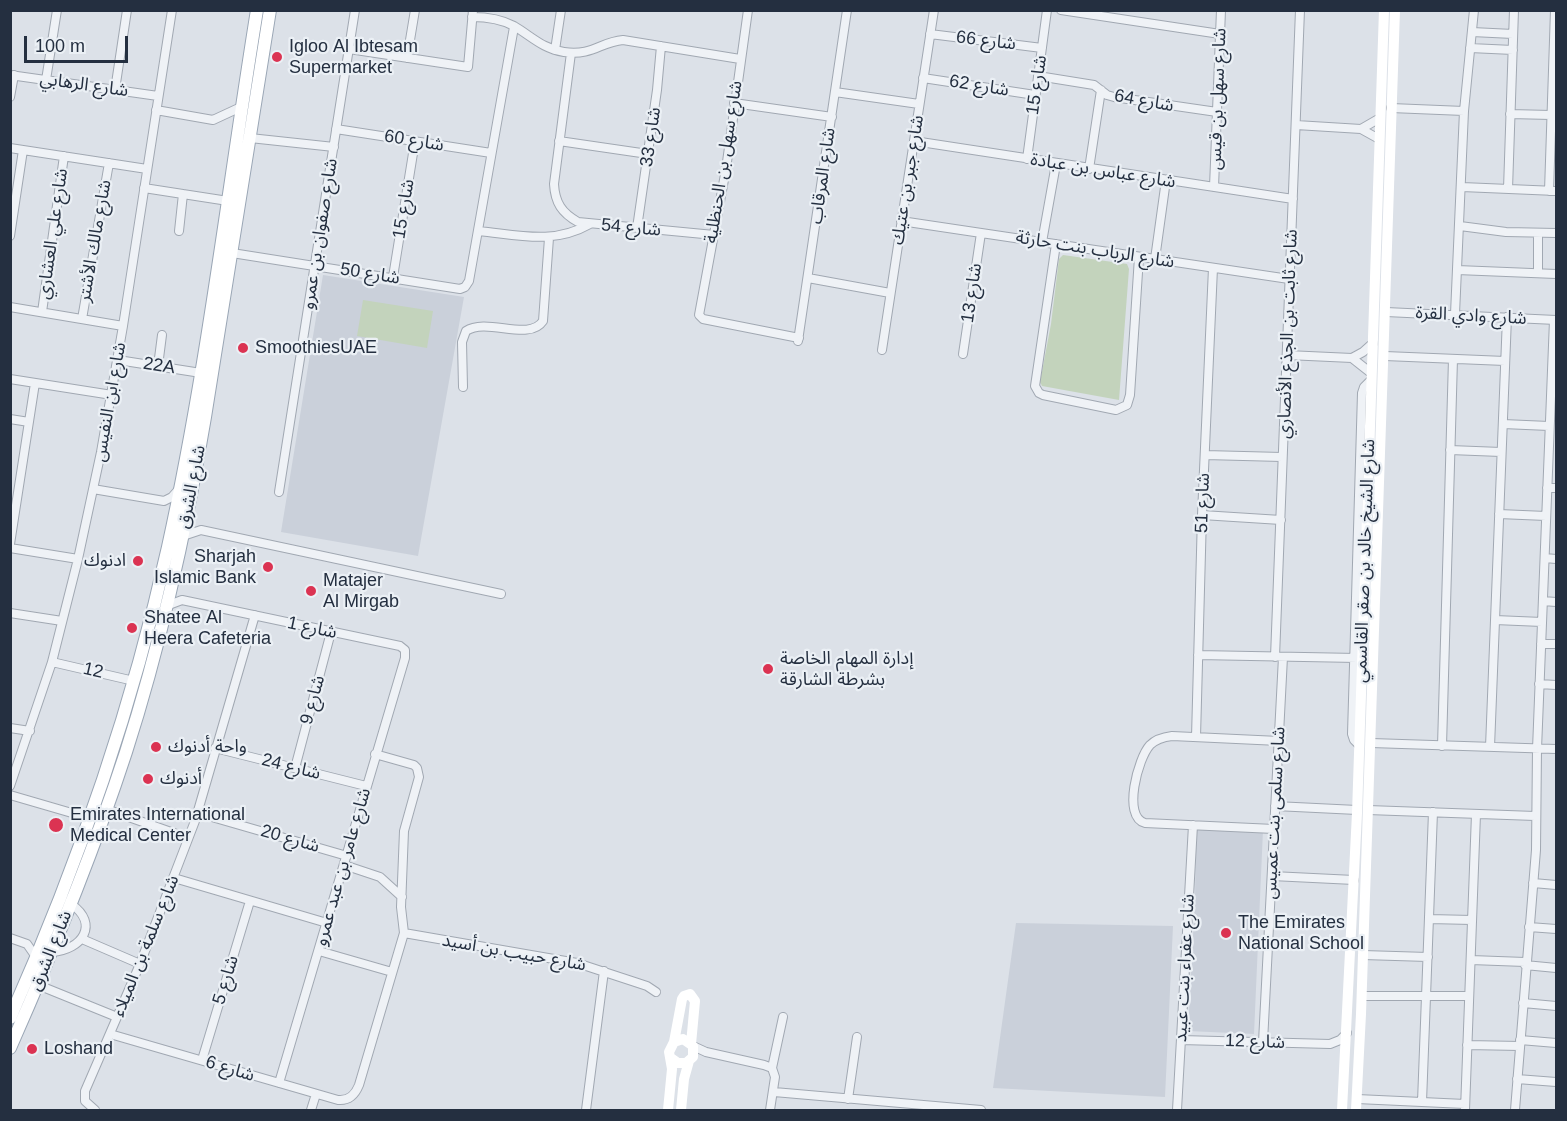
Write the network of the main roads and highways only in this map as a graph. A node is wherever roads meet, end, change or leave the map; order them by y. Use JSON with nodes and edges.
{"nodes":[{"id":1,"x":257,"y":10,"type":"edge"},
{"id":2,"x":270,"y":10,"type":"edge"},
{"id":3,"x":1384,"y":10,"type":"edge"},
{"id":4,"x":1395,"y":10,"type":"edge"},
{"id":5,"x":241,"y":113,"type":"junction"},
{"id":6,"x":250,"y":138,"type":"junction"},
{"id":7,"x":1375,"y":261,"type":"junction"},
{"id":8,"x":1387,"y":282,"type":"junction"},
{"id":9,"x":1349,"y":993,"type":"junction"},
{"id":10,"x":1361,"y":1014,"type":"junction"},
{"id":11,"x":10,"y":1018,"type":"edge"},
{"id":12,"x":674,"y":1042,"type":"junction"},
{"id":13,"x":692,"y":1045,"type":"junction"},
{"id":14,"x":10,"y":1048,"type":"edge"},
{"id":15,"x":671,"y":1058,"type":"junction"},
{"id":16,"x":690,"y":1060,"type":"junction"},
{"id":17,"x":1356,"y":1105,"type":"edge"},
{"id":18,"x":668,"y":1110,"type":"edge"},
{"id":19,"x":681,"y":1110,"type":"edge"},
{"id":20,"x":1342,"y":1110,"type":"edge"}],
"edges":[{"from":1,"to":5,"type":"main road","name":"شارع الشرق"},
{"from":2,"to":6,"type":"main road","name":"شارع الشرق"},
{"from":3,"to":7,"type":"main road","name":"شارع الشيخ خالد بن صقر القاسمي"},
{"from":4,"to":8,"type":"main road","name":"شارع الشيخ خالد بن صقر القاسمي"},
{"from":5,"to":6,"type":"main road"},
{"from":5,"to":11,"type":"main road","name":"شارع الشرق"},
{"from":6,"to":14,"type":"main road","name":"شارع الشرق"},
{"from":7,"to":8,"type":"main road"},
{"from":7,"to":9,"type":"main road","name":"شارع الشيخ خالد بن صقر القاسمي"},
{"from":8,"to":10,"type":"main road","name":"شارع الشيخ خالد بن صقر القاسمي"},
{"from":9,"to":10,"type":"main road"},
{"from":9,"to":20,"type":"main road","name":"شارع الشيخ خالد بن صقر القاسمي"},
{"from":10,"to":17,"type":"main road","name":"شارع الشيخ خالد بن صقر القاسمي"},
{"from":12,"to":13,"type":"main road"},
{"from":12,"to":13,"type":"main road"},
{"from":12,"to":15,"type":"main road"},
{"from":13,"to":16,"type":"main road"},
{"from":15,"to":16,"type":"main road"},
{"from":15,"to":18,"type":"main road"},
{"from":16,"to":19,"type":"main road"}]}
